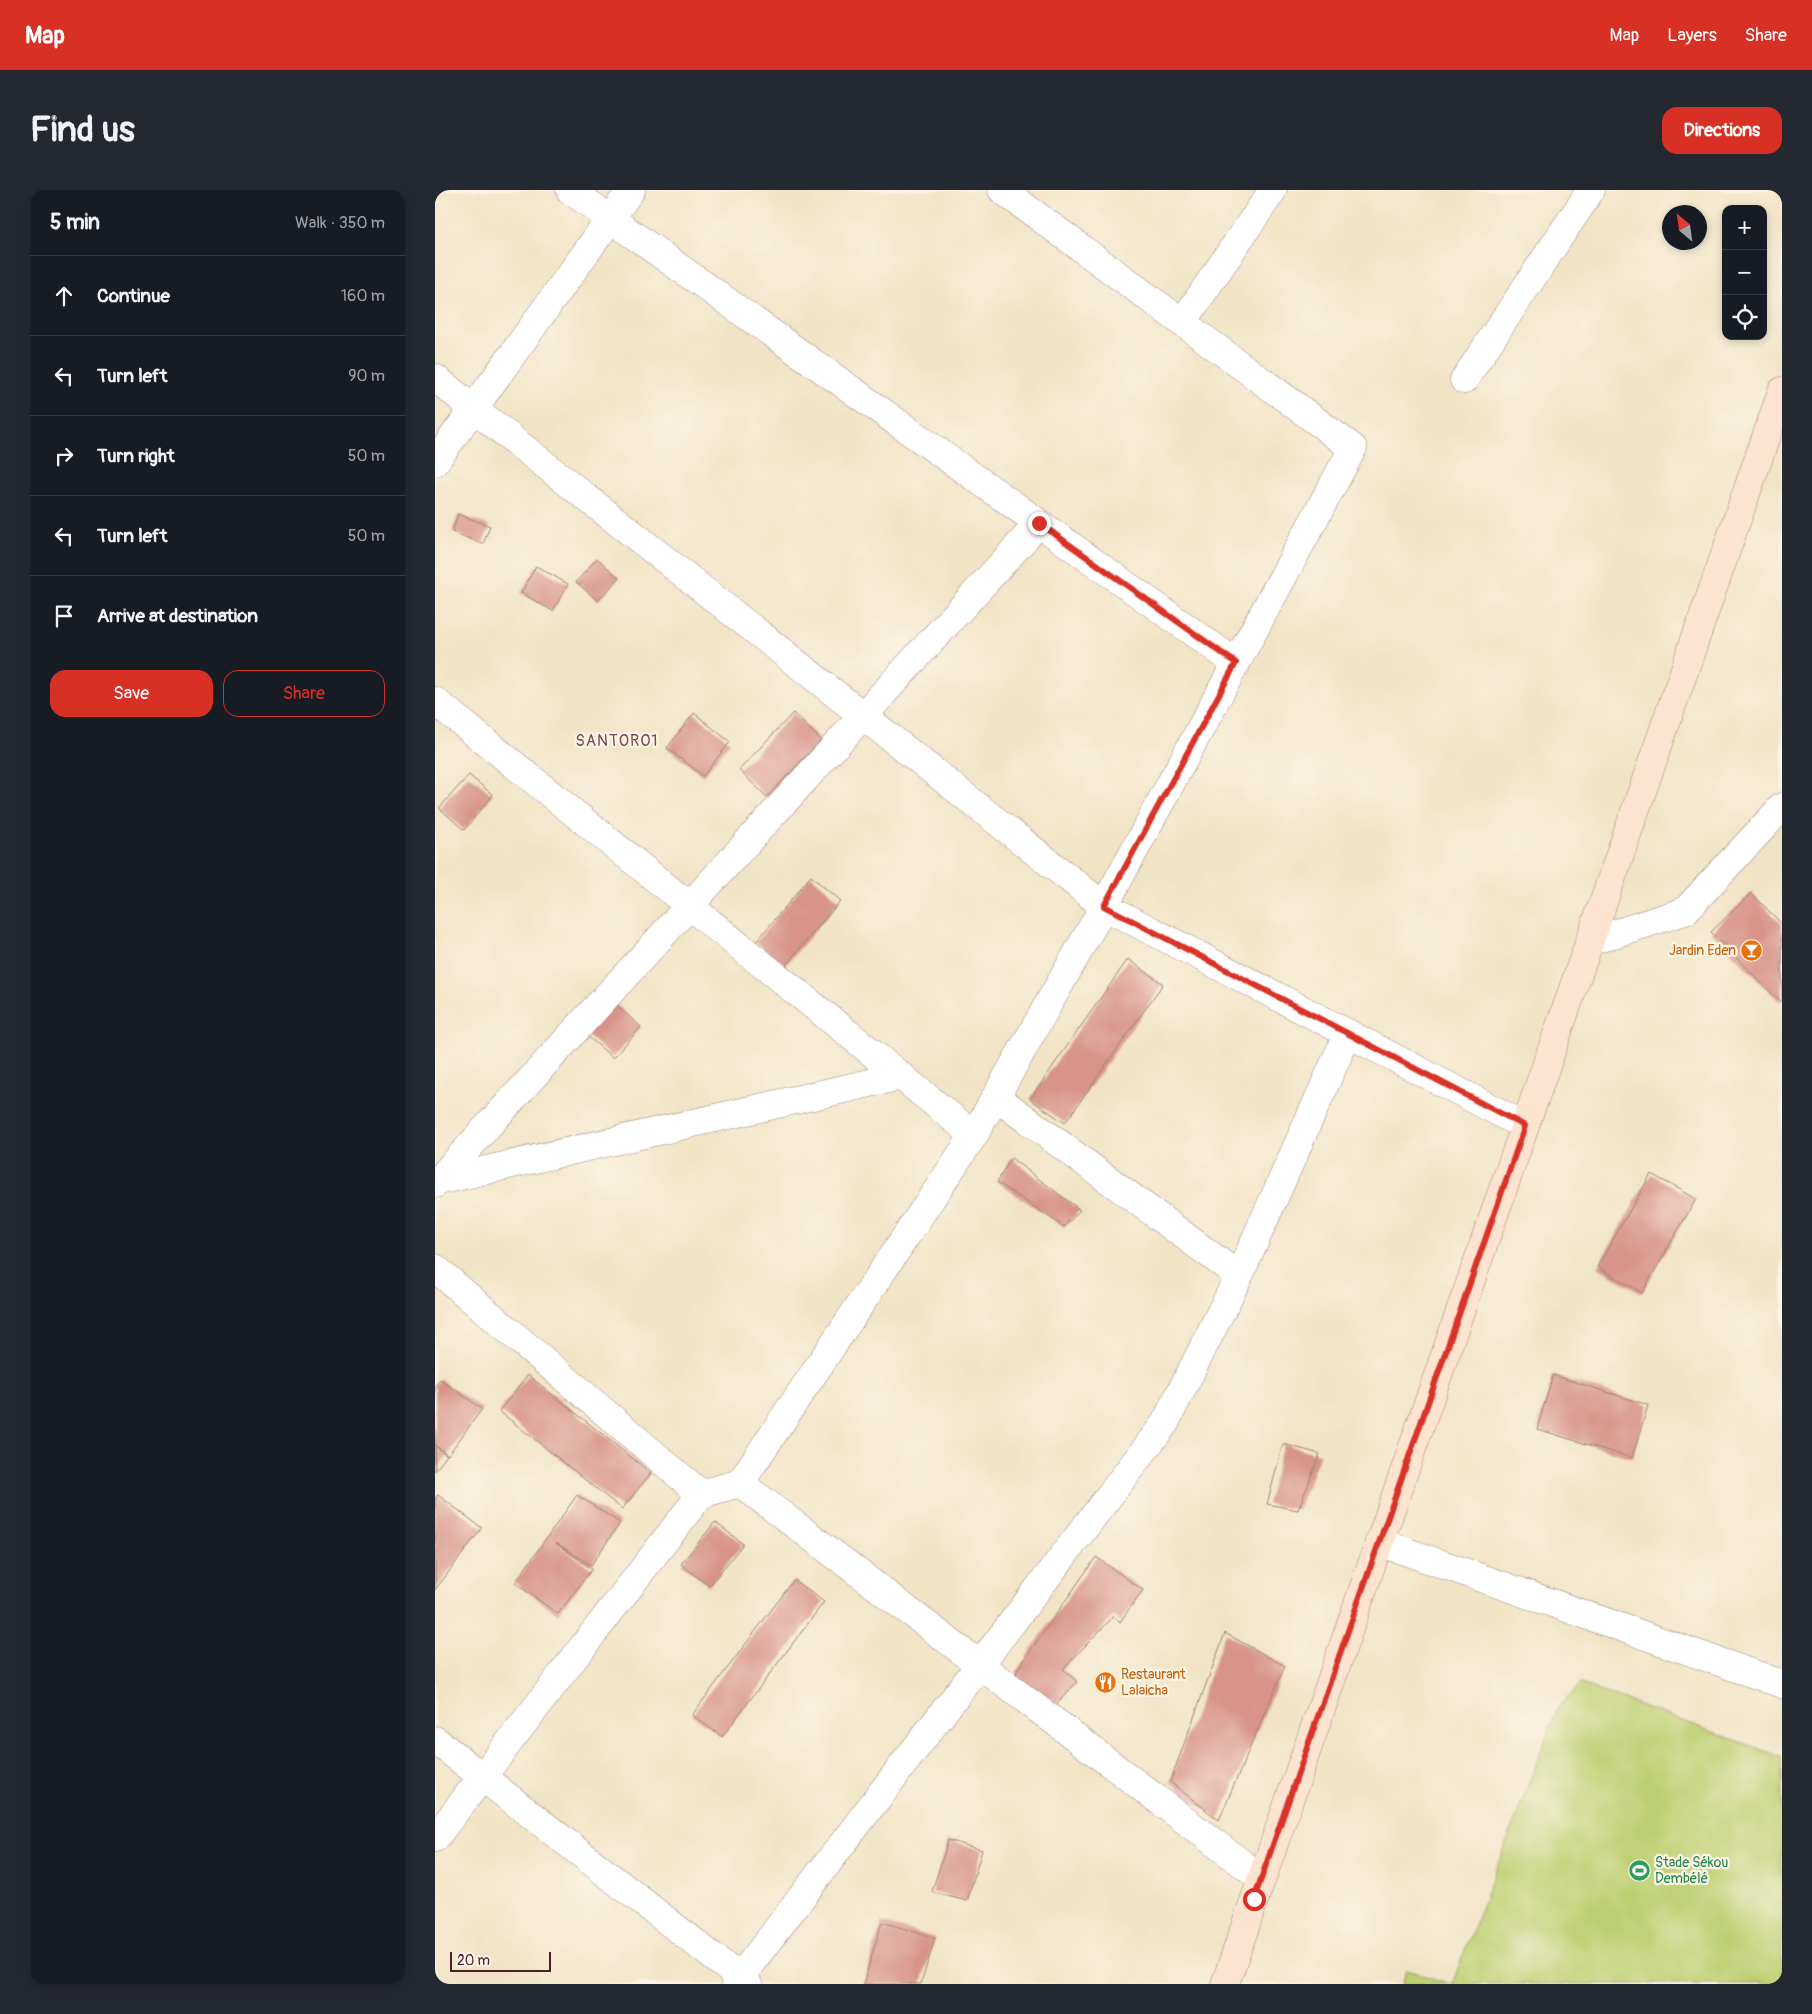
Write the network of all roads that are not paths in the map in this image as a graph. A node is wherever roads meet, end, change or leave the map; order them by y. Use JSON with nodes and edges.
{"nodes":[{"id":1,"x":570,"y":190,"type":"edge"},
{"id":2,"x":631,"y":190,"type":"edge"},
{"id":3,"x":1002,"y":190,"type":"edge"},
{"id":4,"x":1273,"y":190,"type":"edge"},
{"id":5,"x":1591,"y":190,"type":"edge"},
{"id":6,"x":610,"y":218,"type":"junction"},
{"id":7,"x":1183,"y":322,"type":"junction"},
{"id":8,"x":435,"y":378,"type":"edge"},
{"id":9,"x":1464,"y":380,"type":"dead end"},
{"id":10,"x":1782,"y":391,"type":"edge"},
{"id":11,"x":474,"y":408,"type":"junction"},
{"id":12,"x":435,"y":462,"type":"edge"},
{"id":13,"x":1039,"y":523,"type":"junction"},
{"id":14,"x":1236,"y":663,"type":"junction"},
{"id":15,"x":435,"y":701,"type":"edge"},
{"id":16,"x":863,"y":716,"type":"junction"},
{"id":17,"x":1782,"y":807,"type":"edge"},
{"id":18,"x":689,"y":906,"type":"junction"},
{"id":19,"x":1104,"y":906,"type":"junction"},
{"id":20,"x":1589,"y":942,"type":"junction"},
{"id":21,"x":1348,"y":1033,"type":"junction"},
{"id":22,"x":901,"y":1076,"type":"junction"},
{"id":23,"x":996,"y":1097,"type":"junction"},
{"id":24,"x":1525,"y":1126,"type":"junction"},
{"id":25,"x":974,"y":1135,"type":"junction"},
{"id":26,"x":436,"y":1182,"type":"edge"},
{"id":27,"x":435,"y":1268,"type":"edge"},
{"id":28,"x":1239,"y":1276,"type":"junction"},
{"id":29,"x":740,"y":1484,"type":"junction"},
{"id":30,"x":701,"y":1494,"type":"junction"},
{"id":31,"x":1379,"y":1542,"type":"junction"},
{"id":32,"x":981,"y":1664,"type":"junction"},
{"id":33,"x":1782,"y":1684,"type":"edge"},
{"id":34,"x":435,"y":1740,"type":"edge"},
{"id":35,"x":482,"y":1777,"type":"junction"},
{"id":36,"x":435,"y":1838,"type":"edge"},
{"id":37,"x":1261,"y":1878,"type":"junction"},
{"id":38,"x":741,"y":1982,"type":"edge"},
{"id":39,"x":1225,"y":1984,"type":"edge"}],
"edges":[{"from":1,"to":6,"type":"street"},
{"from":2,"to":6,"type":"street"},
{"from":3,"to":7,"type":"street"},
{"from":4,"to":7,"type":"street"},
{"from":5,"to":9,"type":"street"},
{"from":6,"to":11,"type":"street"},
{"from":6,"to":13,"type":"street"},
{"from":7,"to":14,"type":"street"},
{"from":8,"to":11,"type":"street"},
{"from":10,"to":20,"type":"main road"},
{"from":11,"to":12,"type":"street"},
{"from":11,"to":16,"type":"street"},
{"from":13,"to":14,"type":"street"},
{"from":13,"to":16,"type":"street"},
{"from":14,"to":19,"type":"street"},
{"from":15,"to":18,"type":"street"},
{"from":16,"to":18,"type":"street"},
{"from":16,"to":19,"type":"street"},
{"from":17,"to":20,"type":"street"},
{"from":18,"to":22,"type":"street"},
{"from":18,"to":26,"type":"street"},
{"from":19,"to":21,"type":"street"},
{"from":19,"to":23,"type":"street"},
{"from":20,"to":24,"type":"main road"},
{"from":21,"to":24,"type":"street"},
{"from":21,"to":28,"type":"street"},
{"from":22,"to":25,"type":"street"},
{"from":22,"to":26,"type":"street"},
{"from":23,"to":25,"type":"street"},
{"from":23,"to":28,"type":"street"},
{"from":24,"to":31,"type":"main road"},
{"from":25,"to":29,"type":"street"},
{"from":27,"to":30,"type":"street"},
{"from":28,"to":32,"type":"street"},
{"from":29,"to":30,"type":"street"},
{"from":29,"to":32,"type":"street"},
{"from":30,"to":35,"type":"street"},
{"from":31,"to":33,"type":"street"},
{"from":31,"to":37,"type":"main road"},
{"from":32,"to":37,"type":"street"},
{"from":32,"to":38,"type":"street"},
{"from":34,"to":35,"type":"street"},
{"from":35,"to":36,"type":"street"},
{"from":35,"to":38,"type":"street"},
{"from":37,"to":39,"type":"main road"}]}
